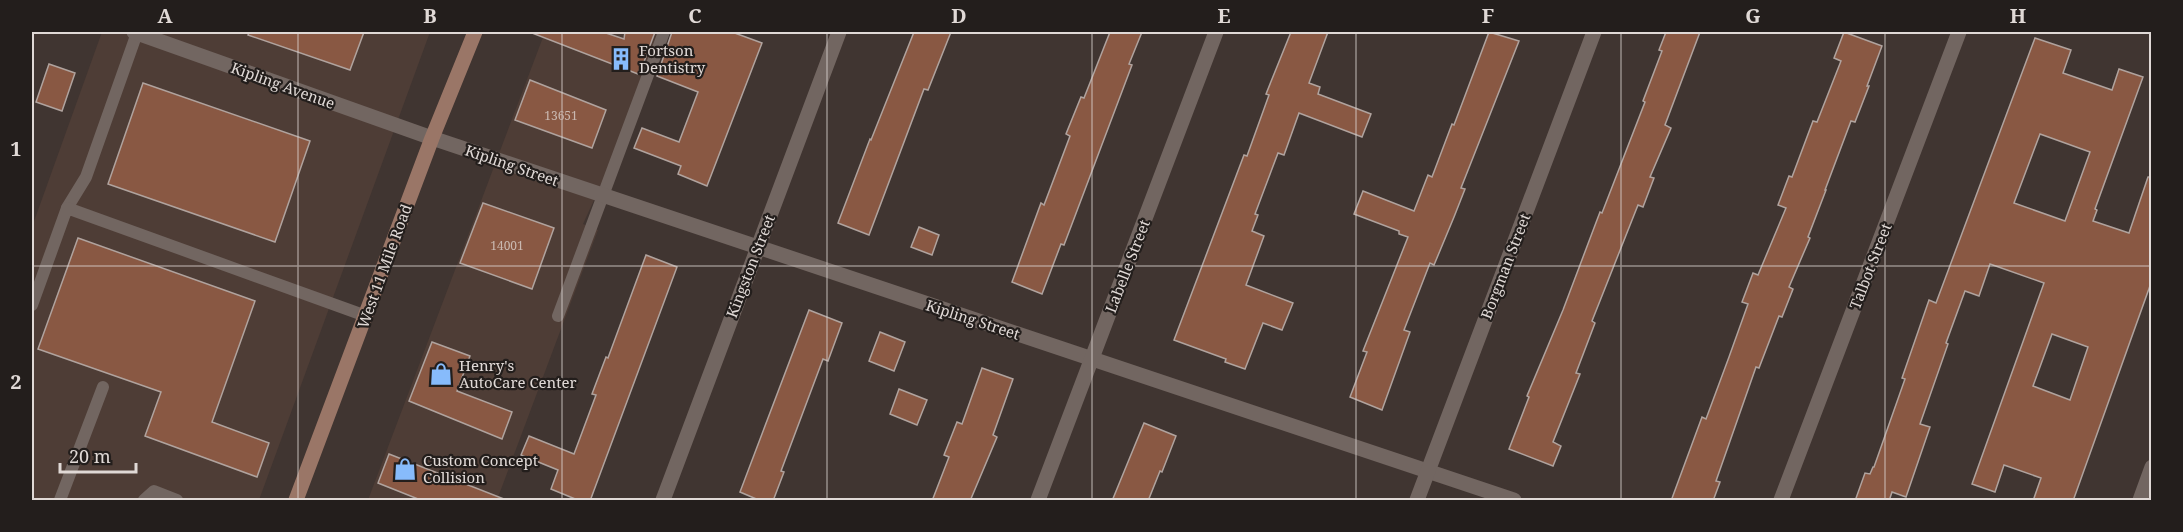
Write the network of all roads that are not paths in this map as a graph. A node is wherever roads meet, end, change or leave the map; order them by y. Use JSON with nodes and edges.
{"nodes":[{"id":1,"x":135,"y":32,"type":"edge"},
{"id":2,"x":475,"y":32,"type":"edge"},
{"id":3,"x":664,"y":32,"type":"edge"},
{"id":4,"x":838,"y":32,"type":"edge"},
{"id":5,"x":1216,"y":32,"type":"edge"},
{"id":6,"x":1594,"y":32,"type":"edge"},
{"id":7,"x":1959,"y":32,"type":"edge"},
{"id":8,"x":432,"y":138,"type":"junction"},
{"id":9,"x":603,"y":196,"type":"junction"},
{"id":10,"x":67,"y":208,"type":"junction"},
{"id":11,"x":757,"y":247,"type":"junction"},
{"id":12,"x":32,"y":305,"type":"edge"},
{"id":13,"x":366,"y":316,"type":"junction"},
{"id":14,"x":558,"y":316,"type":"dead end"},
{"id":15,"x":1091,"y":359,"type":"junction"},
{"id":16,"x":103,"y":387,"type":"dead end"},
{"id":17,"x":2151,"y":467,"type":"edge"},
{"id":18,"x":1428,"y":472,"type":"junction"},
{"id":19,"x":60,"y":501,"type":"edge"},
{"id":20,"x":144,"y":501,"type":"edge"},
{"id":21,"x":177,"y":501,"type":"edge"},
{"id":22,"x":296,"y":501,"type":"edge"},
{"id":23,"x":663,"y":501,"type":"edge"},
{"id":24,"x":1038,"y":501,"type":"edge"},
{"id":25,"x":1417,"y":501,"type":"edge"},
{"id":26,"x":1514,"y":501,"type":"edge"},
{"id":27,"x":1781,"y":501,"type":"edge"},
{"id":28,"x":2140,"y":501,"type":"edge"}],
"edges":[{"from":1,"to":8,"type":"street","name":"Kipling Avenue"},
{"from":1,"to":10,"type":"lane"},
{"from":2,"to":8,"type":"main road","name":"West 11 Mile Road"},
{"from":3,"to":9,"type":"lane"},
{"from":4,"to":11,"type":"street","name":"Kingston Street"},
{"from":5,"to":15,"type":"street","name":"Labelle Street"},
{"from":6,"to":18,"type":"street","name":"Borgman Street"},
{"from":7,"to":27,"type":"street","name":"Talbot Street"},
{"from":8,"to":9,"type":"street","name":"Kipling Street"},
{"from":8,"to":13,"type":"main road","name":"West 11 Mile Road"},
{"from":9,"to":11,"type":"street","name":"Kipling Street"},
{"from":9,"to":14,"type":"lane"},
{"from":10,"to":12,"type":"lane"},
{"from":10,"to":13,"type":"lane"},
{"from":11,"to":15,"type":"street","name":"Kipling Street"},
{"from":11,"to":23,"type":"street","name":"Kingston Street"},
{"from":13,"to":22,"type":"main road","name":"West 11 Mile Road"},
{"from":15,"to":18,"type":"street","name":"Kipling Street"},
{"from":15,"to":24,"type":"street","name":"Labelle Street"},
{"from":16,"to":19,"type":"lane"},
{"from":17,"to":28,"type":"street"},
{"from":18,"to":25,"type":"street","name":"Borgman Street"},
{"from":18,"to":26,"type":"street","name":"Kipling Street"},
{"from":20,"to":21,"type":"lane"}]}
